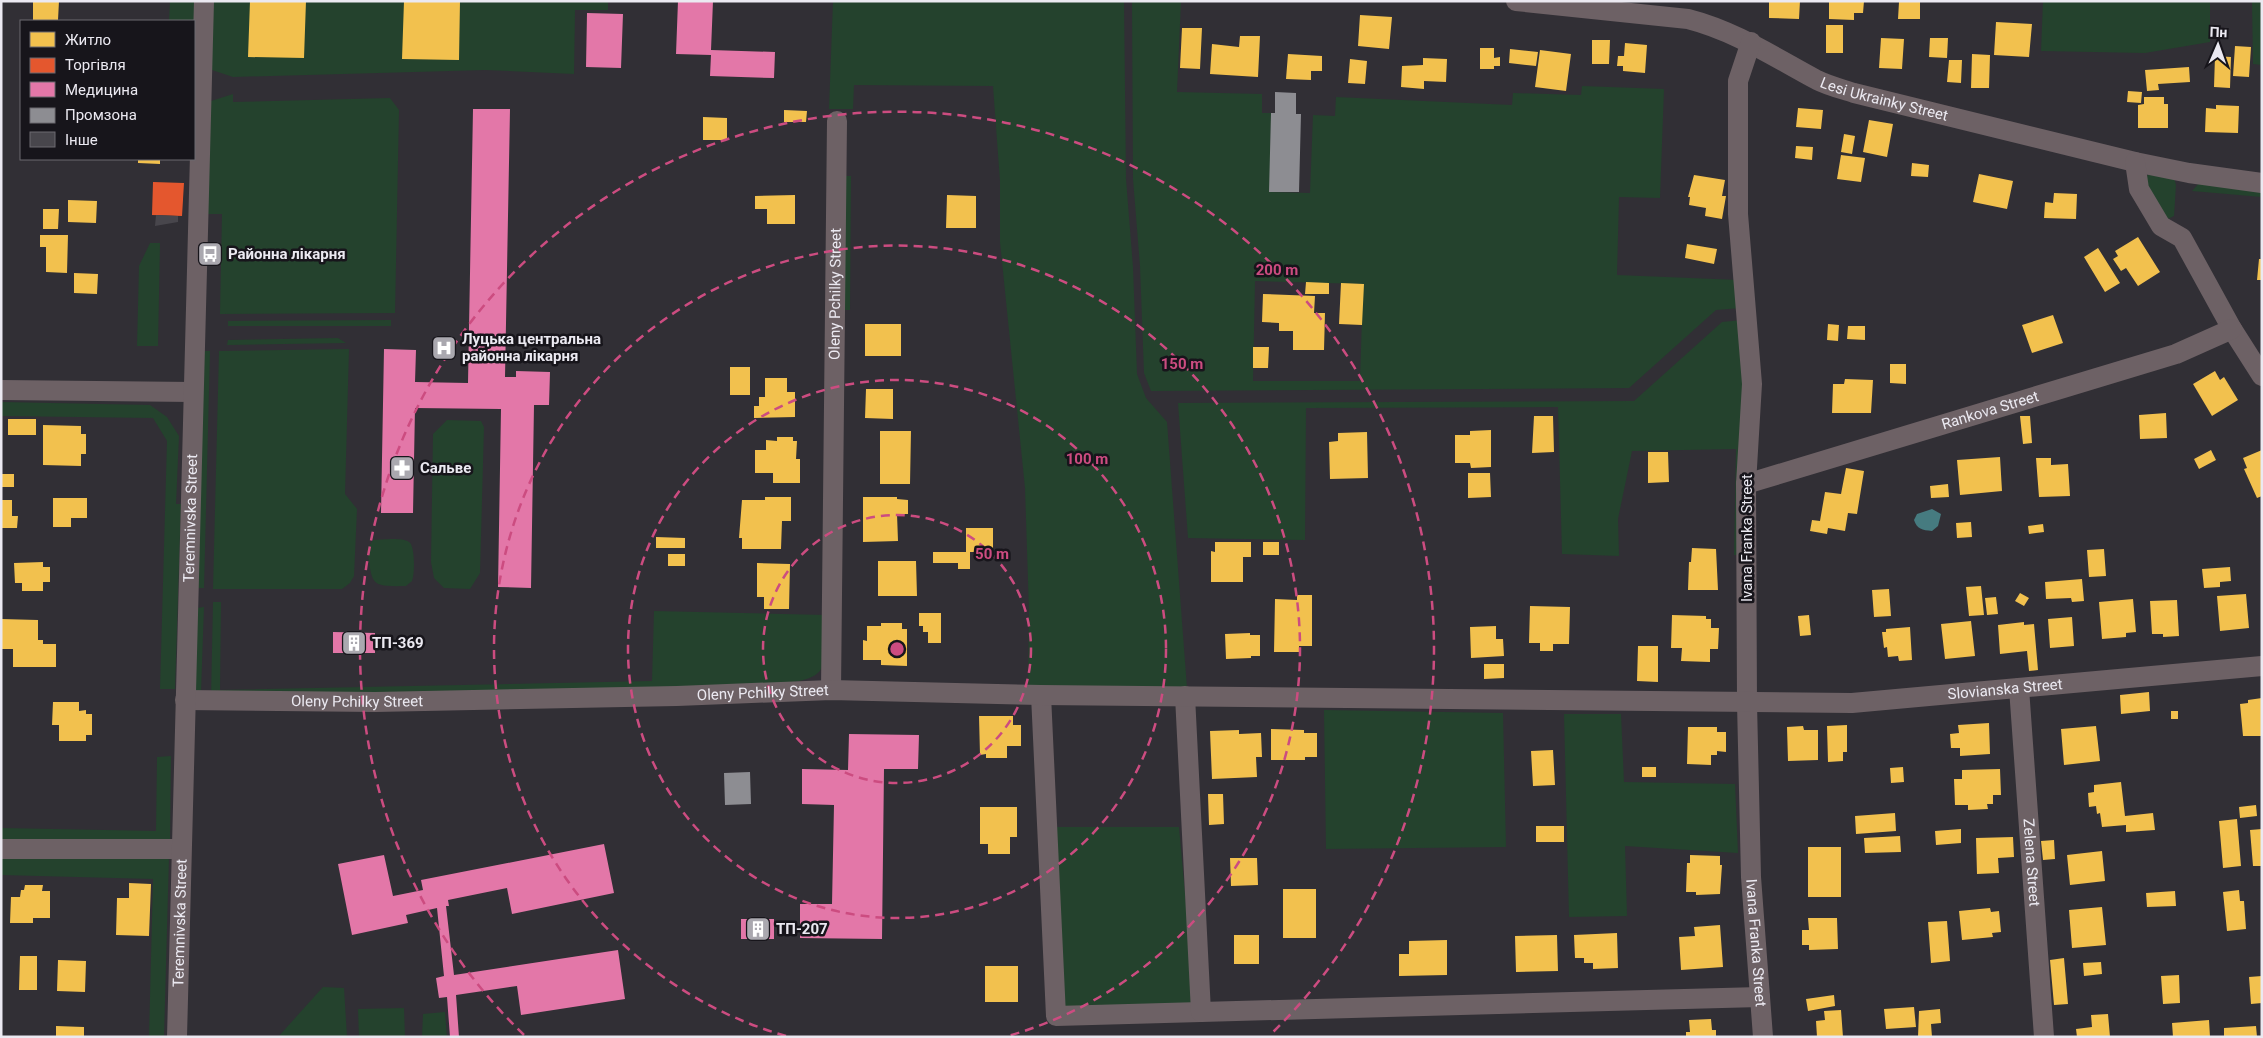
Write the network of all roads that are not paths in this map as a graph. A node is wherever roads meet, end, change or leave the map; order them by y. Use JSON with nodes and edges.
{"nodes":[{"id":1,"x":204,"y":1,"type":"edge"},
{"id":2,"x":1516,"y":1,"type":"edge"},
{"id":3,"x":1751,"y":42,"type":"junction"},
{"id":4,"x":837,"y":121,"type":"dead end"},
{"id":5,"x":2135,"y":162,"type":"junction"},
{"id":6,"x":2262,"y":183,"type":"edge"},
{"id":7,"x":2232,"y":329,"type":"junction"},
{"id":8,"x":2262,"y":376,"type":"edge"},
{"id":9,"x":1,"y":390,"type":"edge"},
{"id":10,"x":193,"y":392,"type":"junction"},
{"id":11,"x":1746,"y":484,"type":"junction"},
{"id":12,"x":2262,"y":666,"type":"edge"},
{"id":13,"x":2019,"y":688,"type":"junction"},
{"id":14,"x":831,"y":690,"type":"junction"},
{"id":15,"x":1041,"y":695,"type":"junction"},
{"id":16,"x":1185,"y":696,"type":"junction"},
{"id":17,"x":185,"y":700,"type":"junction"},
{"id":18,"x":1747,"y":703,"type":"junction"},
{"id":19,"x":1,"y":849,"type":"edge"},
{"id":20,"x":182,"y":849,"type":"junction"},
{"id":21,"x":1760,"y":997,"type":"junction"},
{"id":22,"x":1201,"y":1012,"type":"junction"},
{"id":23,"x":177,"y":1037,"type":"edge"},
{"id":24,"x":1763,"y":1037,"type":"edge"},
{"id":25,"x":2044,"y":1037,"type":"edge"}],
"edges":[{"from":1,"to":10,"type":"street","name":"Teremnivska Street"},
{"from":2,"to":3,"type":"street","name":"Lesi Ukrainky Street"},
{"from":3,"to":5,"type":"street","name":"Lesi Ukrainky Street"},
{"from":3,"to":11,"type":"street","name":"Ivana Franka Street"},
{"from":4,"to":14,"type":"street","name":"Oleny Pchilky Street"},
{"from":5,"to":6,"type":"street","name":"Lesi Ukrainky Street"},
{"from":5,"to":7,"type":"street"},
{"from":7,"to":8,"type":"street"},
{"from":7,"to":11,"type":"street","name":"Rankova Street"},
{"from":9,"to":10,"type":"street"},
{"from":10,"to":17,"type":"street","name":"Teremnivska Street"},
{"from":11,"to":18,"type":"street","name":"Ivana Franka Street"},
{"from":12,"to":13,"type":"street","name":"Slovianska Street"},
{"from":13,"to":18,"type":"street","name":"Slovianska Street"},
{"from":13,"to":25,"type":"street","name":"Zelena Street"},
{"from":14,"to":15,"type":"street","name":"Slovianska Street"},
{"from":14,"to":17,"type":"street","name":"Oleny Pchilky Street"},
{"from":15,"to":16,"type":"street","name":"Slovianska Street"},
{"from":15,"to":22,"type":"street"},
{"from":16,"to":18,"type":"street","name":"Slovianska Street"},
{"from":16,"to":22,"type":"street"},
{"from":17,"to":20,"type":"street","name":"Teremnivska Street"},
{"from":18,"to":21,"type":"street","name":"Ivana Franka Street"},
{"from":19,"to":20,"type":"street"},
{"from":20,"to":23,"type":"street","name":"Teremnivska Street"},
{"from":21,"to":22,"type":"street"},
{"from":21,"to":24,"type":"street","name":"Ivana Franka Street"}]}
